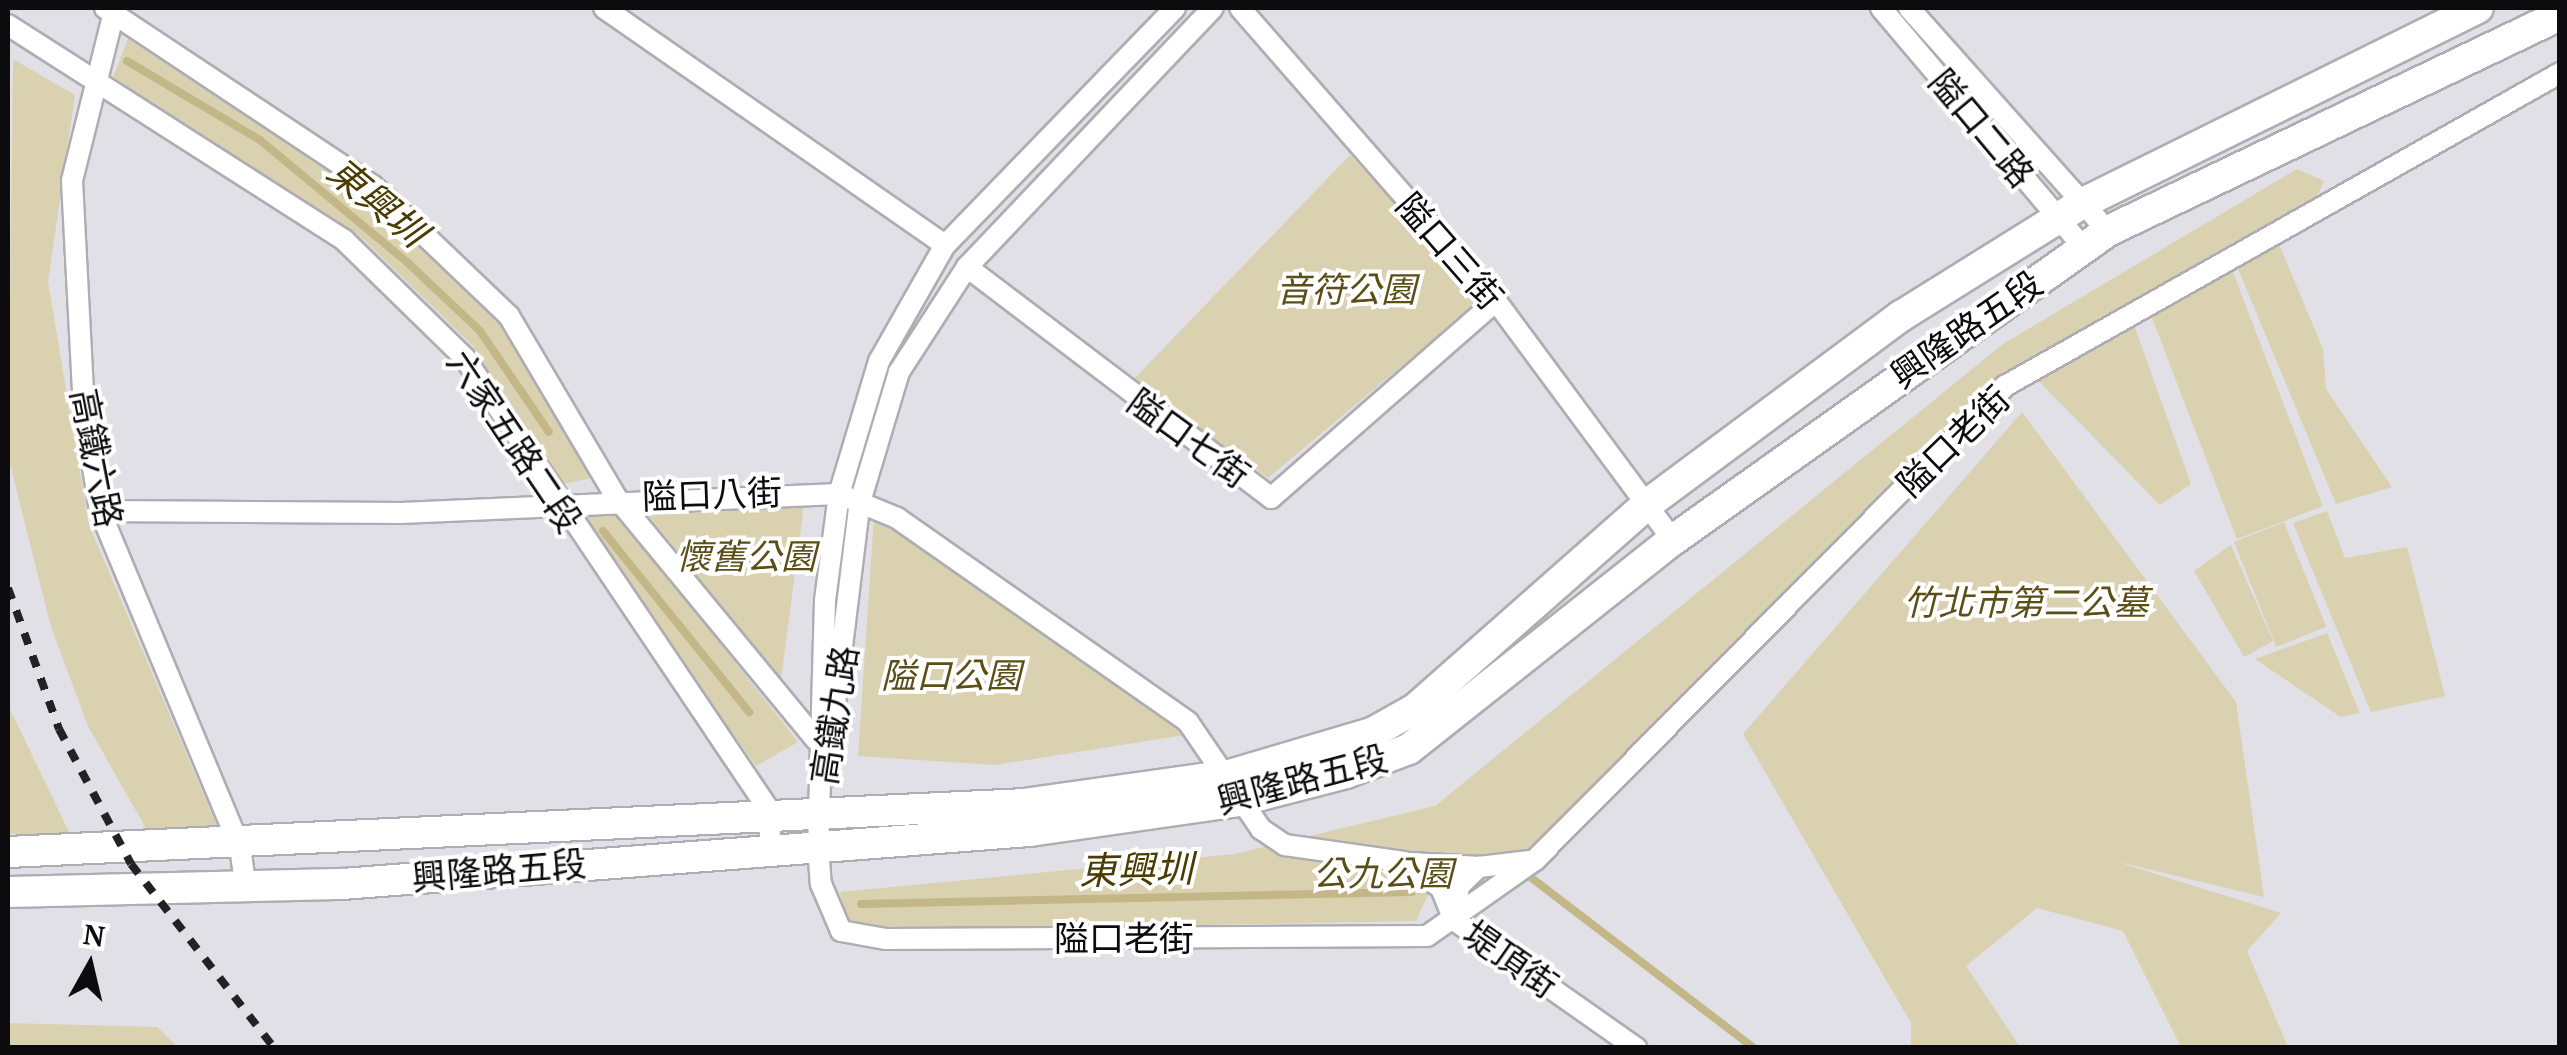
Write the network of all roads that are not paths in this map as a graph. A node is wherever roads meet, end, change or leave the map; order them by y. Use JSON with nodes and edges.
{"nodes":[{"id":1,"x":604,"y":8,"type":"edge"},
{"id":2,"x":1175,"y":8,"type":"edge"},
{"id":3,"x":1213,"y":8,"type":"edge"},
{"id":4,"x":1240,"y":8,"type":"edge"},
{"id":5,"x":1881,"y":8,"type":"edge"},
{"id":6,"x":1909,"y":8,"type":"edge"},
{"id":7,"x":2478,"y":8,"type":"edge"},
{"id":8,"x":111,"y":9,"type":"edge"},
{"id":9,"x":2560,"y":15,"type":"edge"},
{"id":10,"x":8,"y":25,"type":"edge"},
{"id":11,"x":2560,"y":73,"type":"edge"},
{"id":12,"x":91,"y":79,"type":"junction"},
{"id":13,"x":2069,"y":212,"type":"junction"},
{"id":14,"x":2096,"y":239,"type":"junction"},
{"id":15,"x":945,"y":246,"type":"junction"},
{"id":16,"x":967,"y":267,"type":"junction"},
{"id":17,"x":1496,"y":301,"type":"junction"},
{"id":18,"x":839,"y":494,"type":"junction"},
{"id":19,"x":616,"y":497,"type":"junction"},
{"id":20,"x":553,"y":500,"type":"junction"},
{"id":21,"x":860,"y":502,"type":"junction"},
{"id":22,"x":1645,"y":506,"type":"junction"},
{"id":23,"x":100,"y":512,"type":"junction"},
{"id":24,"x":1673,"y":540,"type":"junction"},
{"id":25,"x":816,"y":740,"type":"junction"},
{"id":26,"x":1234,"y":788,"type":"junction"},
{"id":27,"x":819,"y":808,"type":"junction"},
{"id":28,"x":768,"y":810,"type":"junction"},
{"id":29,"x":240,"y":847,"type":"junction"},
{"id":30,"x":770,"y":847,"type":"junction"},
{"id":31,"x":8,"y":852,"type":"edge"},
{"id":32,"x":1536,"y":860,"type":"junction"},
{"id":33,"x":1404,"y":862,"type":"junction"},
{"id":34,"x":820,"y":868,"type":"junction"},
{"id":35,"x":1479,"y":868,"type":"junction"},
{"id":36,"x":246,"y":889,"type":"junction"},
{"id":37,"x":8,"y":892,"type":"edge"},
{"id":38,"x":1454,"y":920,"type":"junction"},
{"id":39,"x":1636,"y":1048,"type":"edge"}],
"edges":[{"from":1,"to":15,"type":"street"},
{"from":2,"to":15,"type":"street","name":"高鐵九路"},
{"from":3,"to":16,"type":"street","name":"高鐵九路"},
{"from":4,"to":17,"type":"street","name":"隘口三街"},
{"from":5,"to":13,"type":"street","name":"隘口二路"},
{"from":6,"to":13,"type":"street","name":"隘口二路"},
{"from":7,"to":13,"type":"street","name":"興隆路五段"},
{"from":8,"to":12,"type":"street","name":"高鐵六路"},
{"from":8,"to":19,"type":"street","name":"六家五路二段"},
{"from":9,"to":14,"type":"street","name":"興隆路五段"},
{"from":10,"to":12,"type":"street","name":"六家五路二段"},
{"from":11,"to":32,"type":"street","name":"隘口老街"},
{"from":12,"to":20,"type":"street","name":"六家五路二段"},
{"from":12,"to":23,"type":"street","name":"高鐵六路"},
{"from":13,"to":14,"type":"street","name":"隘口二路"},
{"from":13,"to":14,"type":"street","name":"隘口二路"},
{"from":13,"to":22,"type":"street","name":"興隆路五段"},
{"from":14,"to":24,"type":"street","name":"興隆路五段"},
{"from":15,"to":18,"type":"street","name":"高鐵九路"},
{"from":16,"to":17,"type":"street","name":"隘口七街"},
{"from":16,"to":21,"type":"street","name":"高鐵九路"},
{"from":17,"to":22,"type":"street","name":"隘口三街"},
{"from":18,"to":19,"type":"street","name":"隘口八街"},
{"from":18,"to":21,"type":"street","name":"隘口八街"},
{"from":18,"to":25,"type":"street","name":"高鐵九路"},
{"from":19,"to":20,"type":"street","name":"隘口八街"},
{"from":19,"to":25,"type":"street","name":"六家五路二段"},
{"from":20,"to":23,"type":"street","name":"隘口八街"},
{"from":20,"to":28,"type":"street","name":"六家五路二段"},
{"from":21,"to":26,"type":"street","name":"隘口八街"},
{"from":21,"to":27,"type":"street","name":"高鐵九路"},
{"from":22,"to":24,"type":"street","name":"隘口三街"},
{"from":22,"to":26,"type":"street","name":"興隆路五段"},
{"from":23,"to":29,"type":"street","name":"高鐵六路"},
{"from":24,"to":26,"type":"street","name":"興隆路五段"},
{"from":25,"to":27,"type":"street","name":"高鐵九路"},
{"from":26,"to":27,"type":"street","name":"興隆路五段"},
{"from":26,"to":33,"type":"street"},
{"from":26,"to":34,"type":"street","name":"興隆路五段"},
{"from":27,"to":28,"type":"street","name":"興隆路五段"},
{"from":27,"to":34,"type":"street","name":"隘口老街"},
{"from":28,"to":29,"type":"street","name":"興隆路五段"},
{"from":28,"to":30,"type":"street"},
{"from":29,"to":31,"type":"street","name":"興隆路五段"},
{"from":29,"to":36,"type":"street","name":"高鐵六路"},
{"from":30,"to":34,"type":"street","name":"興隆路五段"},
{"from":30,"to":36,"type":"street","name":"興隆路五段"},
{"from":32,"to":35,"type":"street"},
{"from":32,"to":38,"type":"street","name":"隘口老街"},
{"from":33,"to":35,"type":"street"},
{"from":33,"to":38,"type":"street","name":"堤頂街"},
{"from":34,"to":38,"type":"street","name":"隘口老街"},
{"from":35,"to":38,"type":"street"},
{"from":36,"to":37,"type":"street","name":"興隆路五段"},
{"from":38,"to":39,"type":"street","name":"堤頂街"}]}
